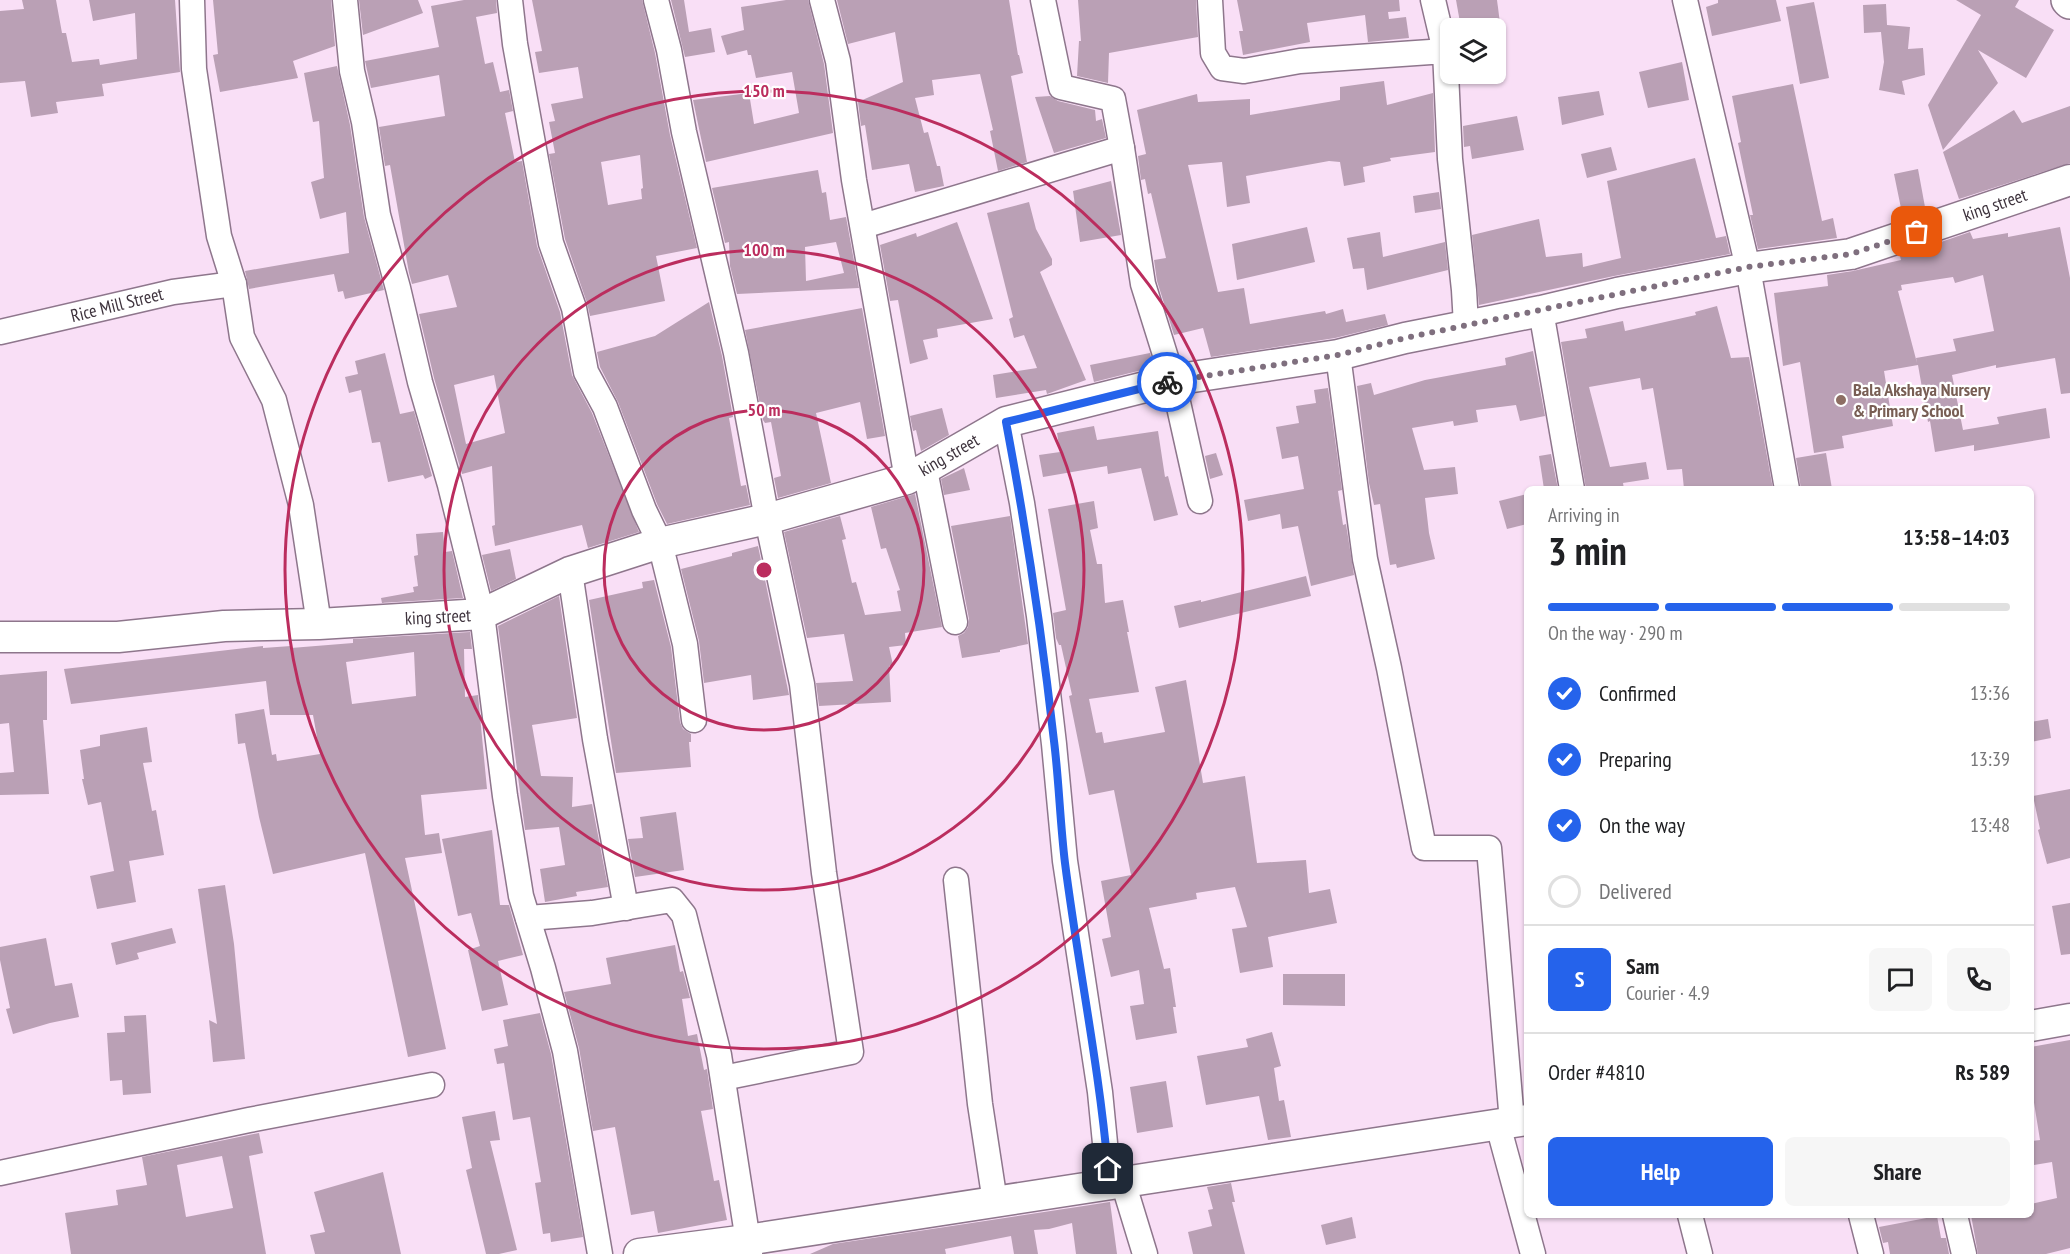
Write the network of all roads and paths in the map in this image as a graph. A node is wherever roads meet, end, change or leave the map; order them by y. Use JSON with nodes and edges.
{"nodes":[{"id":1,"x":192,"y":0,"type":"edge"},
{"id":2,"x":345,"y":0,"type":"edge"},
{"id":3,"x":510,"y":0,"type":"edge"},
{"id":4,"x":656,"y":0,"type":"edge"},
{"id":5,"x":822,"y":0,"type":"edge"},
{"id":6,"x":1043,"y":0,"type":"edge"},
{"id":7,"x":1210,"y":0,"type":"edge"},
{"id":8,"x":1433,"y":0,"type":"edge"},
{"id":9,"x":1685,"y":0,"type":"edge"},
{"id":10,"x":1440,"y":30,"type":"edge"},
{"id":11,"x":1440,"y":51,"type":"edge"},
{"id":12,"x":1447,"y":84,"type":"edge"},
{"id":13,"x":1122,"y":148,"type":"junction"},
{"id":14,"x":2070,"y":180,"type":"edge"},
{"id":15,"x":863,"y":226,"type":"junction"},
{"id":16,"x":1748,"y":267,"type":"junction"},
{"id":17,"x":234,"y":284,"type":"junction"},
{"id":18,"x":1541,"y":311,"type":"junction"},
{"id":19,"x":1466,"y":325,"type":"junction"},
{"id":20,"x":0,"y":332,"type":"edge"},
{"id":21,"x":1338,"y":355,"type":"junction"},
{"id":22,"x":1173,"y":380,"type":"junction"},
{"id":23,"x":1006,"y":422,"type":"junction"},
{"id":24,"x":916,"y":474,"type":"junction"},
{"id":25,"x":1571,"y":486,"type":"edge"},
{"id":26,"x":1786,"y":486,"type":"edge"},
{"id":27,"x":1200,"y":501,"type":"dead end"},
{"id":28,"x":767,"y":519,"type":"junction"},
{"id":29,"x":660,"y":543,"type":"junction"},
{"id":30,"x":570,"y":572,"type":"junction"},
{"id":31,"x":483,"y":614,"type":"junction"},
{"id":32,"x":955,"y":622,"type":"dead end"},
{"id":33,"x":319,"y":624,"type":"junction"},
{"id":34,"x":0,"y":637,"type":"edge"},
{"id":35,"x":694,"y":720,"type":"dead end"},
{"id":36,"x":956,"y":880,"type":"dead end"},
{"id":37,"x":626,"y":908,"type":"junction"},
{"id":38,"x":528,"y":918,"type":"junction"},
{"id":39,"x":2070,"y":1019,"type":"edge"},
{"id":40,"x":2034,"y":1025,"type":"edge"},
{"id":41,"x":723,"y":1078,"type":"junction"},
{"id":42,"x":432,"y":1085,"type":"dead end"},
{"id":43,"x":1512,"y":1122,"type":"edge"},
{"id":44,"x":0,"y":1173,"type":"edge"},
{"id":45,"x":1116,"y":1183,"type":"junction"},
{"id":46,"x":1524,"y":1197,"type":"edge"},
{"id":47,"x":995,"y":1202,"type":"junction"},
{"id":48,"x":1527,"y":1218,"type":"edge"},
{"id":49,"x":1691,"y":1218,"type":"edge"},
{"id":50,"x":1862,"y":1218,"type":"edge"},
{"id":51,"x":1956,"y":1218,"type":"edge"},
{"id":52,"x":748,"y":1247,"type":"edge"},
{"id":53,"x":600,"y":1254,"type":"edge"},
{"id":54,"x":639,"y":1254,"type":"edge"},
{"id":55,"x":1145,"y":1254,"type":"edge"},
{"id":56,"x":1533,"y":1254,"type":"edge"},
{"id":57,"x":1700,"y":1254,"type":"edge"},
{"id":58,"x":1871,"y":1254,"type":"edge"},
{"id":59,"x":1964,"y":1254,"type":"edge"}],
"edges":[{"from":1,"to":17,"type":"street"},
{"from":2,"to":31,"type":"street"},
{"from":3,"to":29,"type":"street"},
{"from":4,"to":28,"type":"street"},
{"from":5,"to":15,"type":"street"},
{"from":6,"to":13,"type":"street"},
{"from":7,"to":11,"type":"street"},
{"from":8,"to":10,"type":"street"},
{"from":9,"to":16,"type":"street"},
{"from":12,"to":19,"type":"street"},
{"from":13,"to":15,"type":"street"},
{"from":13,"to":22,"type":"street"},
{"from":14,"to":16,"type":"street","name":"king street"},
{"from":15,"to":24,"type":"street"},
{"from":16,"to":18,"type":"street","name":"king street"},
{"from":16,"to":26,"type":"street"},
{"from":17,"to":20,"type":"street","name":"Rice Mill Street"},
{"from":17,"to":33,"type":"street"},
{"from":18,"to":19,"type":"street","name":"king street"},
{"from":18,"to":25,"type":"street"},
{"from":19,"to":21,"type":"street","name":"king street"},
{"from":21,"to":22,"type":"street","name":"king street"},
{"from":21,"to":43,"type":"street"},
{"from":22,"to":23,"type":"street","name":"king street"},
{"from":22,"to":27,"type":"street"},
{"from":23,"to":24,"type":"street","name":"king street"},
{"from":23,"to":45,"type":"street"},
{"from":24,"to":28,"type":"street","name":"king street"},
{"from":24,"to":32,"type":"street"},
{"from":28,"to":29,"type":"street","name":"king street"},
{"from":28,"to":41,"type":"street"},
{"from":29,"to":30,"type":"street","name":"king street"},
{"from":29,"to":35,"type":"street"},
{"from":30,"to":31,"type":"street","name":"king street"},
{"from":30,"to":37,"type":"street"},
{"from":31,"to":33,"type":"street","name":"king street"},
{"from":31,"to":38,"type":"street"},
{"from":33,"to":34,"type":"street","name":"king street"},
{"from":36,"to":47,"type":"street"},
{"from":37,"to":38,"type":"street"},
{"from":37,"to":41,"type":"street"},
{"from":38,"to":53,"type":"street"},
{"from":39,"to":40,"type":"street"},
{"from":41,"to":52,"type":"street"},
{"from":42,"to":44,"type":"street"},
{"from":43,"to":45,"type":"street"},
{"from":43,"to":46,"type":"street"},
{"from":45,"to":47,"type":"street"},
{"from":45,"to":55,"type":"street"},
{"from":47,"to":52,"type":"street"},
{"from":48,"to":56,"type":"street"},
{"from":49,"to":57,"type":"street"},
{"from":50,"to":58,"type":"street"},
{"from":51,"to":59,"type":"street"},
{"from":52,"to":54,"type":"street"}]}
